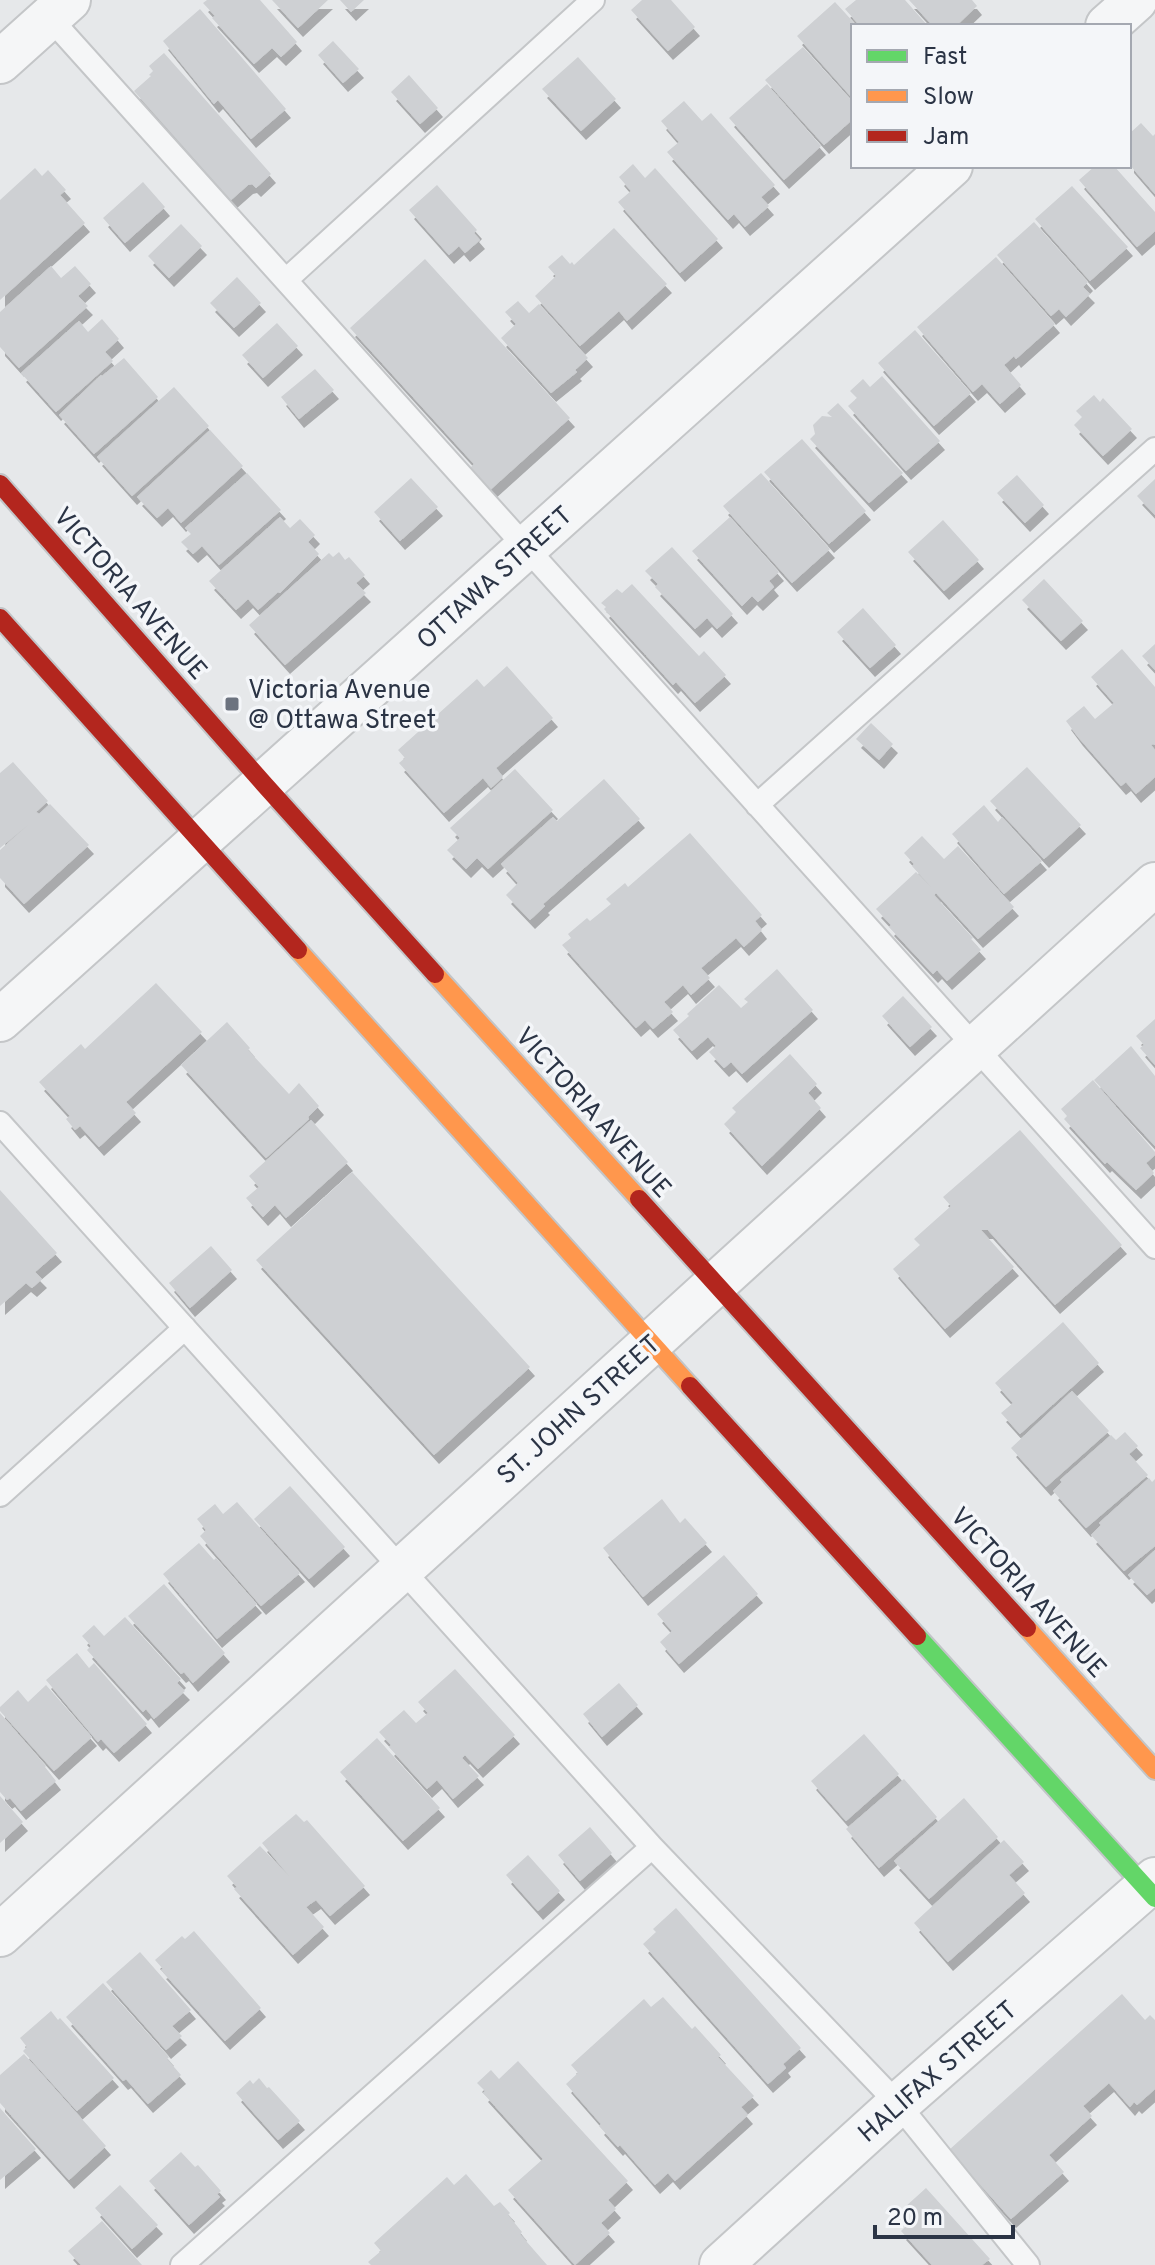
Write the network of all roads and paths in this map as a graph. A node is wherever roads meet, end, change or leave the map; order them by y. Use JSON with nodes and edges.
{"nodes":[{"id":1,"x":593,"y":0,"type":"edge"},
{"id":2,"x":1136,"y":0,"type":"edge"},
{"id":3,"x":59,"y":9,"type":"edge"},
{"id":4,"x":1109,"y":24,"type":"edge"},
{"id":5,"x":0,"y":62,"type":"edge"},
{"id":6,"x":949,"y":168,"type":"edge"},
{"id":7,"x":286,"y":280,"type":"junction"},
{"id":8,"x":1155,"y":449,"type":"edge"},
{"id":9,"x":0,"y":484,"type":"edge"},
{"id":10,"x":526,"y":547,"type":"junction"},
{"id":11,"x":0,"y":618,"type":"edge"},
{"id":12,"x":264,"y":784,"type":"junction"},
{"id":13,"x":757,"y":805,"type":"junction"},
{"id":14,"x":198,"y":842,"type":"junction"},
{"id":15,"x":1155,"y":884,"type":"edge"},
{"id":16,"x":0,"y":1020,"type":"edge"},
{"id":17,"x":975,"y":1047,"type":"junction"},
{"id":18,"x":0,"y":1123,"type":"edge"},
{"id":19,"x":1155,"y":1247,"type":"edge"},
{"id":20,"x":714,"y":1284,"type":"junction"},
{"id":21,"x":185,"y":1328,"type":"junction"},
{"id":22,"x":650,"y":1343,"type":"junction"},
{"id":23,"x":0,"y":1495,"type":"edge"},
{"id":24,"x":402,"y":1569,"type":"junction"},
{"id":25,"x":1155,"y":1770,"type":"edge"},
{"id":26,"x":652,"y":1847,"type":"junction"},
{"id":27,"x":1152,"y":1888,"type":"edge"},
{"id":28,"x":0,"y":1935,"type":"edge"},
{"id":29,"x":898,"y":2104,"type":"junction"},
{"id":30,"x":182,"y":2265,"type":"edge"},
{"id":31,"x":721,"y":2265,"type":"edge"},
{"id":32,"x":1028,"y":2265,"type":"edge"}],
"edges":[{"from":1,"to":7,"type":"lane"},
{"from":2,"to":4,"type":"street"},
{"from":3,"to":5,"type":"street"},
{"from":3,"to":7,"type":"lane"},
{"from":6,"to":10,"type":"street","name":"OTTAWA STREET"},
{"from":7,"to":10,"type":"lane"},
{"from":8,"to":13,"type":"lane"},
{"from":9,"to":12,"type":"main road","name":"VICTORIA AVENUE"},
{"from":10,"to":12,"type":"street","name":"OTTAWA STREET"},
{"from":10,"to":13,"type":"lane"},
{"from":11,"to":14,"type":"main road"},
{"from":12,"to":14,"type":"street","name":"OTTAWA STREET"},
{"from":12,"to":20,"type":"main road","name":"VICTORIA AVENUE"},
{"from":13,"to":17,"type":"lane"},
{"from":14,"to":16,"type":"street","name":"OTTAWA STREET"},
{"from":14,"to":22,"type":"main road"},
{"from":15,"to":17,"type":"street","name":"ST. JOHN STREET"},
{"from":17,"to":19,"type":"lane"},
{"from":17,"to":20,"type":"street","name":"ST. JOHN STREET"},
{"from":18,"to":21,"type":"lane"},
{"from":20,"to":22,"type":"street","name":"ST. JOHN STREET"},
{"from":20,"to":25,"type":"main road","name":"VICTORIA AVENUE"},
{"from":21,"to":23,"type":"lane"},
{"from":21,"to":24,"type":"lane"},
{"from":22,"to":24,"type":"street","name":"ST. JOHN STREET"},
{"from":22,"to":27,"type":"main road"},
{"from":24,"to":26,"type":"lane"},
{"from":24,"to":28,"type":"street","name":"ST. JOHN STREET"},
{"from":26,"to":29,"type":"lane"},
{"from":26,"to":30,"type":"lane"},
{"from":27,"to":29,"type":"street","name":"HALIFAX STREET"},
{"from":29,"to":31,"type":"street","name":"HALIFAX STREET"},
{"from":29,"to":32,"type":"lane"}]}
